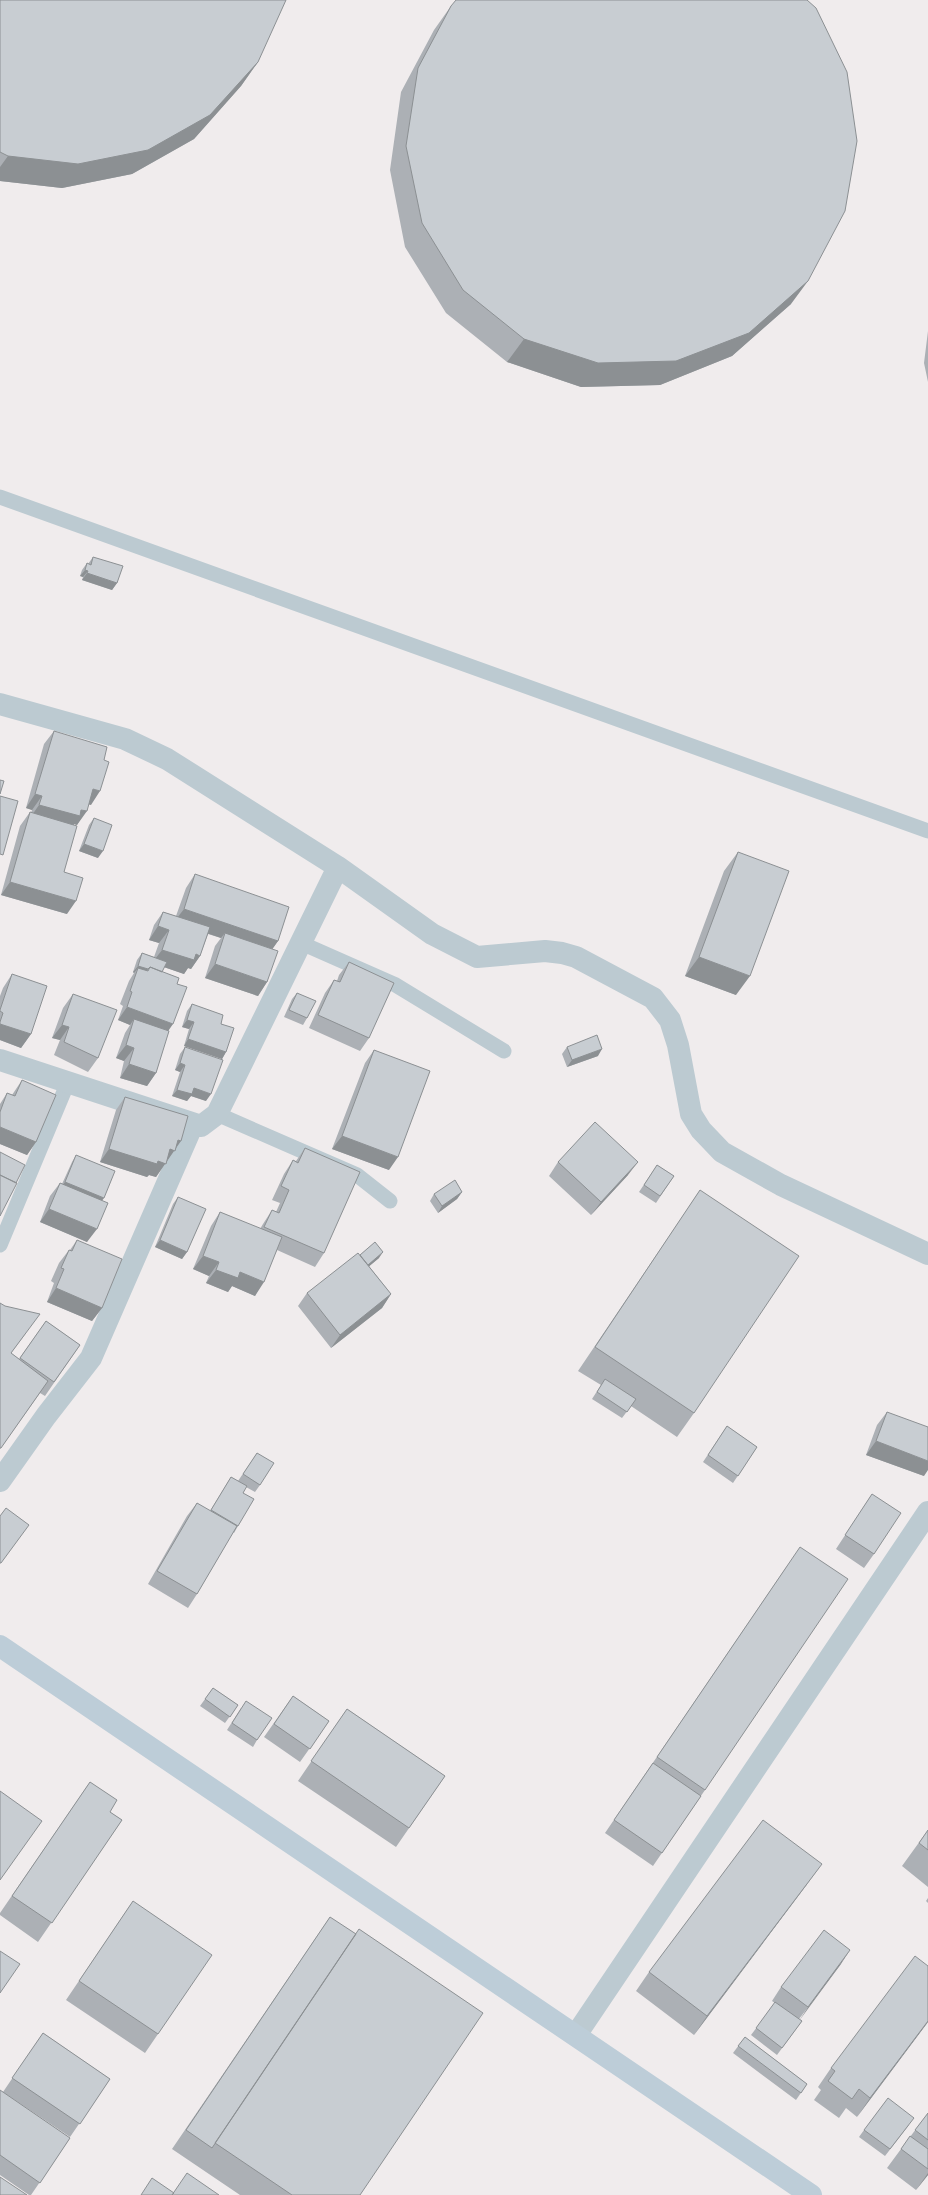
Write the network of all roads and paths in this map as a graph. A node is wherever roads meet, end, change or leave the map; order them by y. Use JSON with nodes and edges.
{"nodes":[{"id":1,"x":0,"y":497,"type":"edge"},
{"id":2,"x":0,"y":704,"type":"edge"},
{"id":3,"x":928,"y":831,"type":"edge"},
{"id":4,"x":338,"y":867,"type":"junction"},
{"id":5,"x":301,"y":943,"type":"junction"},
{"id":6,"x":504,"y":1051,"type":"dead end"},
{"id":7,"x":0,"y":1060,"type":"edge"},
{"id":8,"x":68,"y":1082,"type":"junction"},
{"id":9,"x":217,"y":1114,"type":"junction"},
{"id":10,"x":193,"y":1124,"type":"junction"},
{"id":11,"x":390,"y":1201,"type":"dead end"},
{"id":12,"x":0,"y":1245,"type":"edge"},
{"id":13,"x":928,"y":1254,"type":"edge"},
{"id":14,"x":0,"y":1481,"type":"edge"},
{"id":15,"x":928,"y":1512,"type":"edge"},
{"id":16,"x":0,"y":1646,"type":"edge"},
{"id":17,"x":576,"y":2035,"type":"junction"},
{"id":18,"x":811,"y":2195,"type":"edge"}],
"edges":[{"from":1,"to":3,"type":"lane"},
{"from":2,"to":4,"type":"street"},
{"from":4,"to":5,"type":"street"},
{"from":4,"to":13,"type":"street"},
{"from":5,"to":6,"type":"lane"},
{"from":5,"to":9,"type":"street"},
{"from":7,"to":8,"type":"street"},
{"from":8,"to":10,"type":"street"},
{"from":8,"to":12,"type":"lane"},
{"from":9,"to":10,"type":"street"},
{"from":9,"to":11,"type":"lane"},
{"from":10,"to":14,"type":"street"},
{"from":15,"to":17,"type":"street"},
{"from":16,"to":17,"type":"street"},
{"from":17,"to":18,"type":"street"}]}
